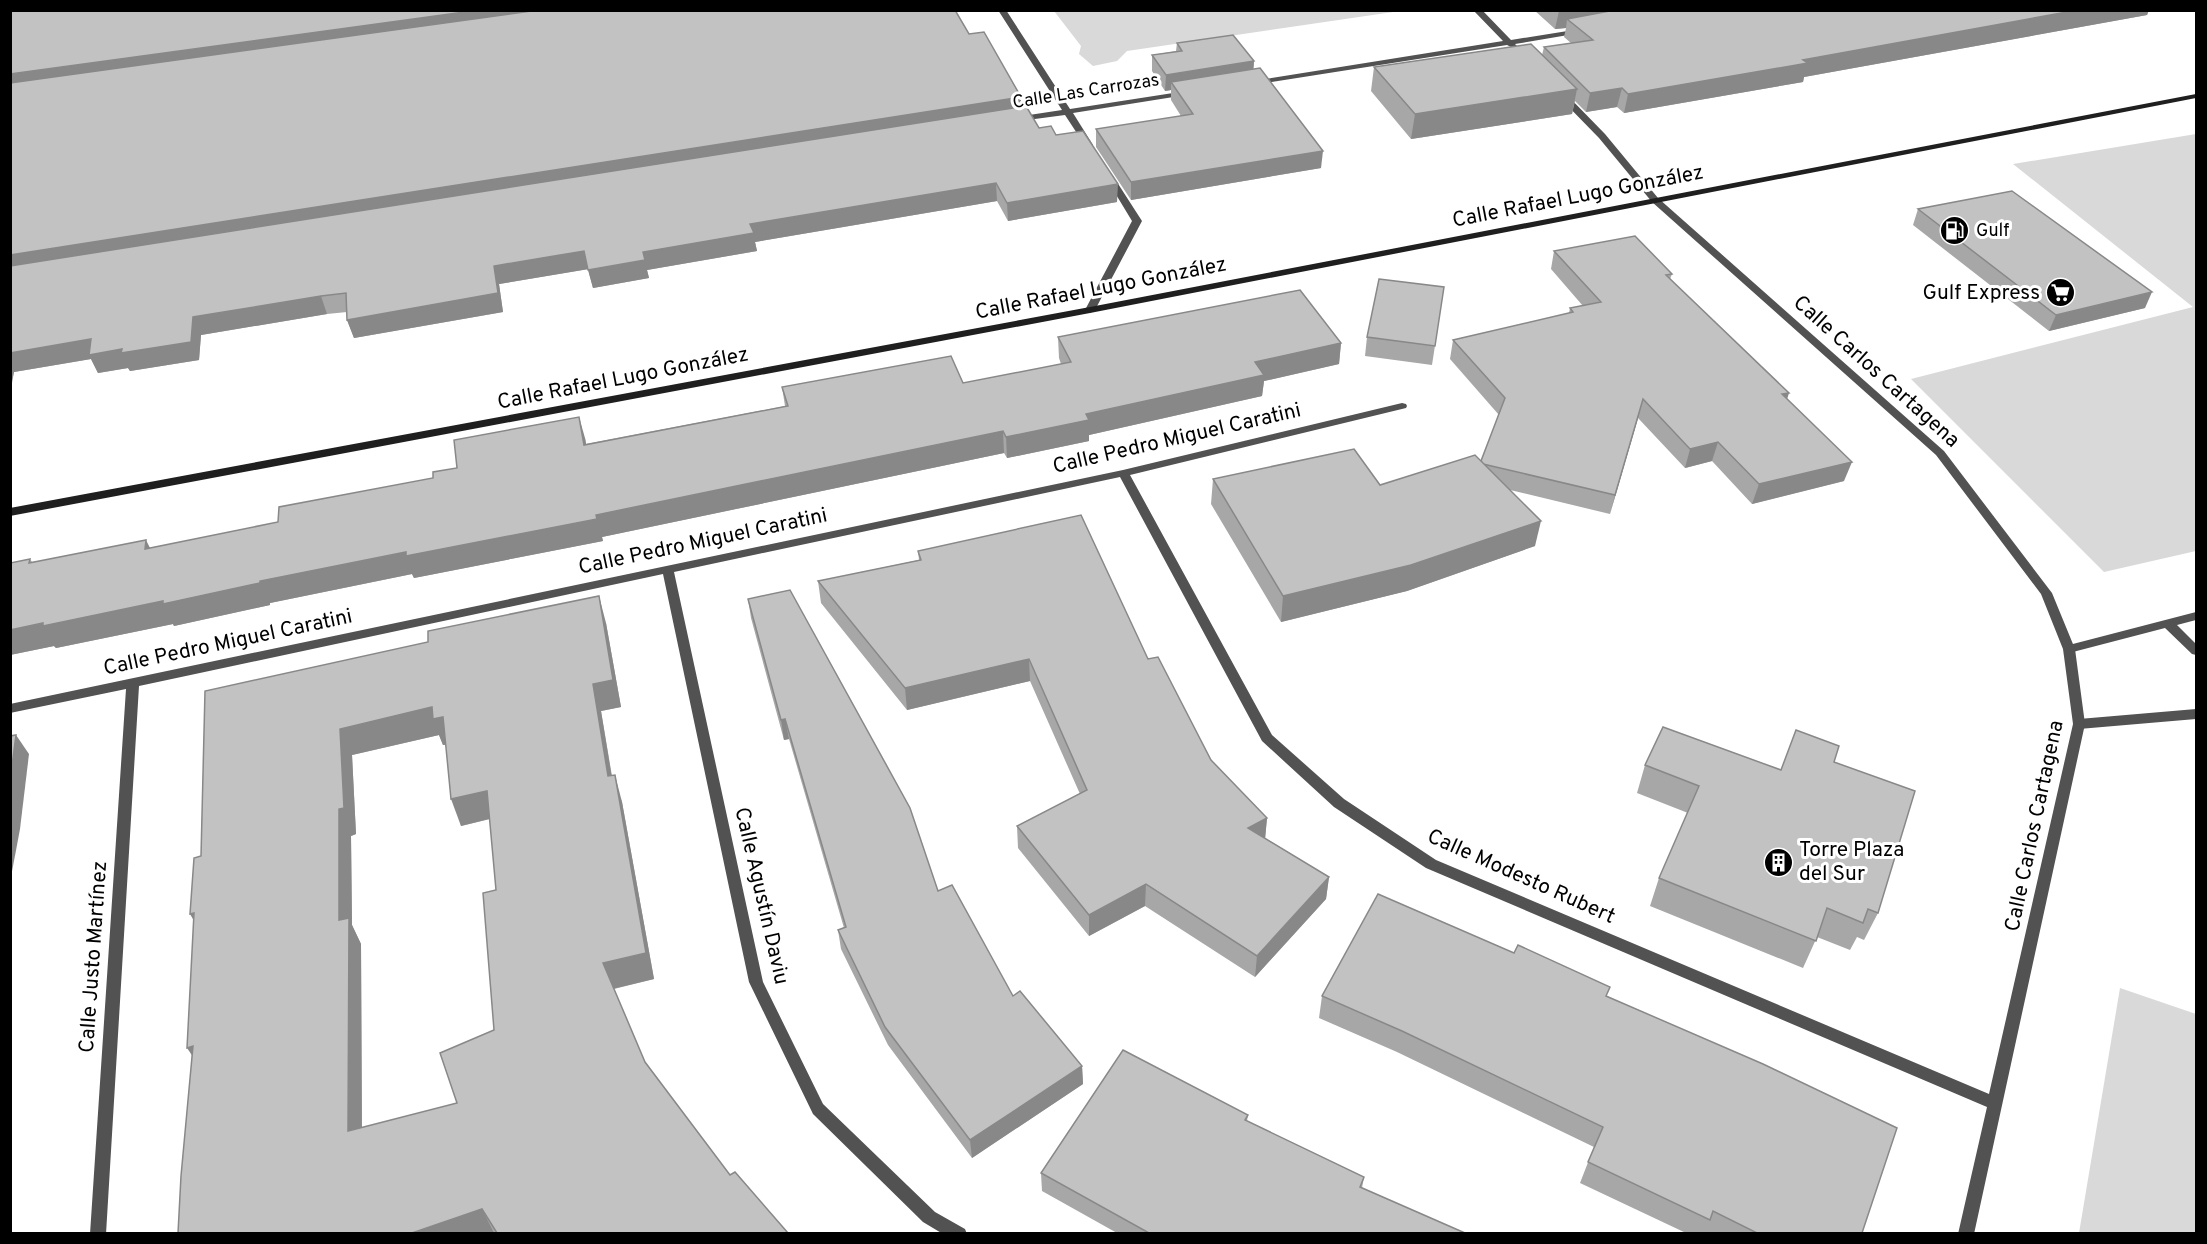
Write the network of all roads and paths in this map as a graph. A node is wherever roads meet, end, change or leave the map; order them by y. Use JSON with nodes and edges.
{"nodes":[{"id":1,"x":1002,"y":10,"type":"edge"},
{"id":2,"x":1477,"y":10,"type":"edge"},
{"id":3,"x":1590,"y":29,"type":"edge"},
{"id":4,"x":1509,"y":42,"type":"junction"},
{"id":5,"x":1517,"y":50,"type":"edge"},
{"id":6,"x":1242,"y":84,"type":"edge"},
{"id":7,"x":1556,"y":89,"type":"edge"},
{"id":8,"x":1196,"y":92,"type":"edge"},
{"id":9,"x":2196,"y":96,"type":"edge"},
{"id":10,"x":1068,"y":112,"type":"junction"},
{"id":11,"x":1009,"y":121,"type":"edge"},
{"id":12,"x":1093,"y":152,"type":"edge"},
{"id":13,"x":1106,"y":171,"type":"edge"},
{"id":14,"x":1655,"y":200,"type":"junction"},
{"id":15,"x":1090,"y":310,"type":"junction"},
{"id":16,"x":1402,"y":406,"type":"dead end"},
{"id":17,"x":1123,"y":473,"type":"junction"},
{"id":18,"x":10,"y":512,"type":"edge"},
{"id":19,"x":668,"y":569,"type":"junction"},
{"id":20,"x":2196,"y":616,"type":"edge"},
{"id":21,"x":2167,"y":623,"type":"junction"},
{"id":22,"x":2068,"y":649,"type":"junction"},
{"id":23,"x":2196,"y":651,"type":"edge"},
{"id":24,"x":133,"y":683,"type":"junction"},
{"id":25,"x":10,"y":709,"type":"edge"},
{"id":26,"x":2196,"y":714,"type":"edge"},
{"id":27,"x":2079,"y":724,"type":"junction"},
{"id":28,"x":1995,"y":1103,"type":"junction"},
{"id":29,"x":98,"y":1233,"type":"edge"},
{"id":30,"x":959,"y":1233,"type":"edge"},
{"id":31,"x":1965,"y":1233,"type":"edge"}],
"edges":[{"from":1,"to":10,"type":"street"},
{"from":2,"to":4,"type":"street"},
{"from":3,"to":4,"type":"street"},
{"from":4,"to":5,"type":"street"},
{"from":4,"to":6,"type":"street"},
{"from":7,"to":14,"type":"street","name":"Calle Carlos Cartagena"},
{"from":8,"to":10,"type":"street","name":"Calle Las Carrozas"},
{"from":9,"to":14,"type":"street","name":"Calle Rafael Lugo González"},
{"from":10,"to":11,"type":"street","name":"Calle Las Carrozas"},
{"from":10,"to":12,"type":"street"},
{"from":13,"to":15,"type":"street"},
{"from":14,"to":15,"type":"street","name":"Calle Rafael Lugo González"},
{"from":14,"to":22,"type":"street","name":"Calle Carlos Cartagena"},
{"from":15,"to":18,"type":"street","name":"Calle Rafael Lugo González"},
{"from":16,"to":17,"type":"street","name":"Calle Pedro Miguel Caratini"},
{"from":17,"to":19,"type":"street","name":"Calle Pedro Miguel Caratini"},
{"from":17,"to":28,"type":"street","name":"Calle Modesto Rubert"},
{"from":19,"to":24,"type":"street","name":"Calle Pedro Miguel Caratini"},
{"from":19,"to":30,"type":"street","name":"Calle Agustín Daviu"},
{"from":20,"to":21,"type":"street"},
{"from":21,"to":22,"type":"street"},
{"from":21,"to":23,"type":"street"},
{"from":22,"to":27,"type":"street","name":"Calle Carlos Cartagena"},
{"from":24,"to":25,"type":"street","name":"Calle Pedro Miguel Caratini"},
{"from":24,"to":29,"type":"street","name":"Calle Justo Martínez"},
{"from":26,"to":27,"type":"street"},
{"from":27,"to":28,"type":"street","name":"Calle Carlos Cartagena"},
{"from":28,"to":31,"type":"street","name":"Calle Carlos Cartagena"}]}
